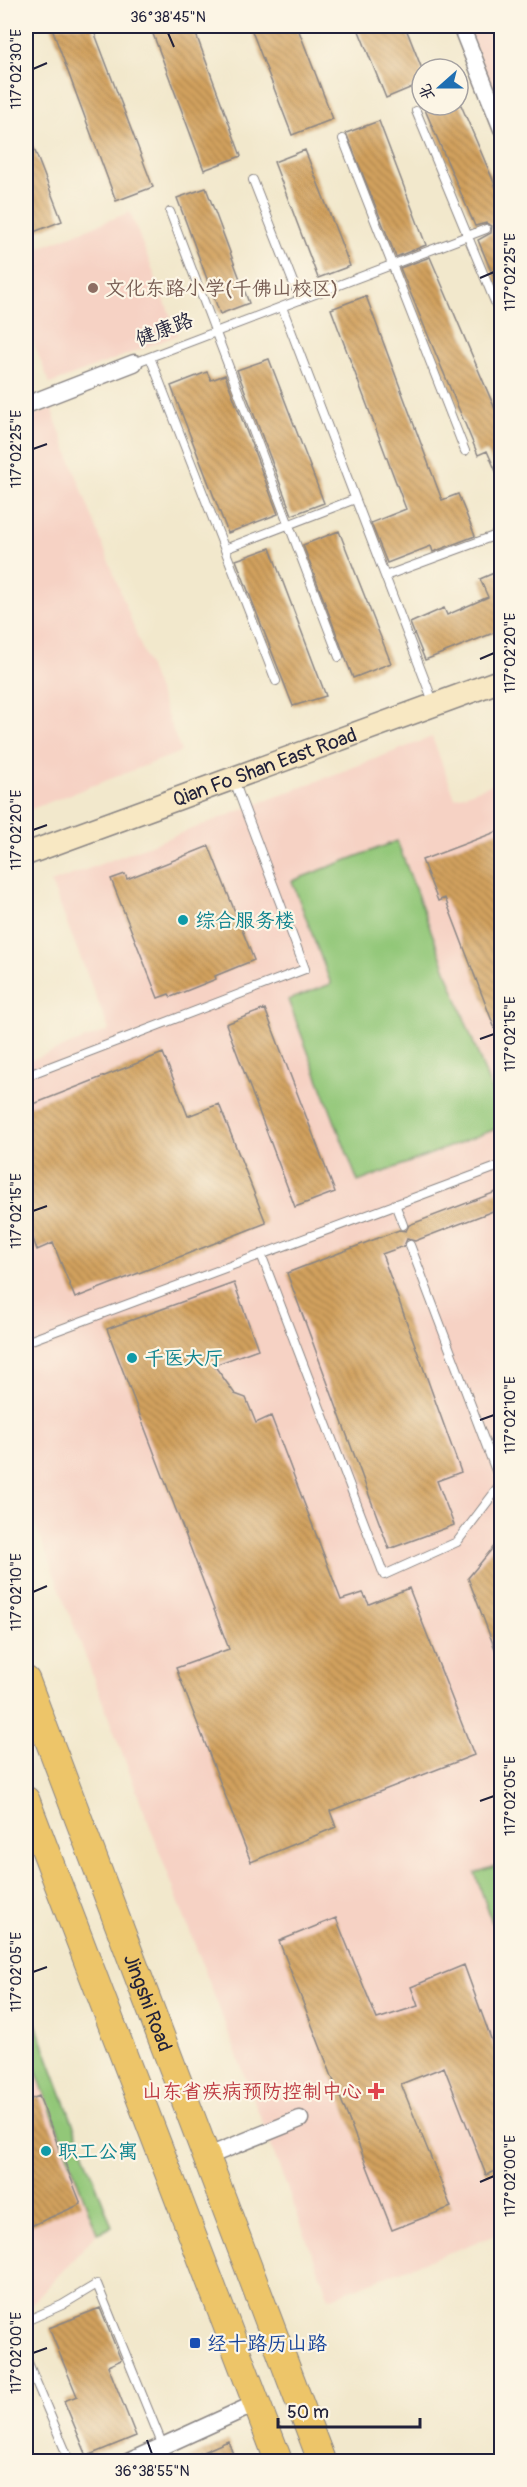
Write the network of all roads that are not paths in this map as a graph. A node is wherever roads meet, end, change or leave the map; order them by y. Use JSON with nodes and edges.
{"nodes":[{"id":1,"x":461,"y":26,"type":"edge"},
{"id":2,"x":418,"y":117,"type":"edge"},
{"id":3,"x":501,"y":129,"type":"edge"},
{"id":4,"x":343,"y":139,"type":"dead end"},
{"id":5,"x":253,"y":180,"type":"dead end"},
{"id":6,"x":170,"y":212,"type":"dead end"},
{"id":7,"x":486,"y":229,"type":"dead end"},
{"id":8,"x":467,"y":236,"type":"junction"},
{"id":9,"x":392,"y":265,"type":"junction"},
{"id":10,"x":300,"y":300,"type":"junction"},
{"id":11,"x":282,"y":307,"type":"junction"},
{"id":12,"x":501,"y":319,"type":"edge"},
{"id":13,"x":217,"y":332,"type":"junction"},
{"id":14,"x":150,"y":357,"type":"junction"},
{"id":15,"x":134,"y":363,"type":"joint"},
{"id":16,"x":26,"y":405,"type":"edge"},
{"id":17,"x":465,"y":451,"type":"dead end"},
{"id":18,"x":355,"y":499,"type":"junction"},
{"id":19,"x":290,"y":524,"type":"junction"},
{"id":20,"x":501,"y":533,"type":"edge"},
{"id":21,"x":225,"y":549,"type":"junction"},
{"id":22,"x":385,"y":576,"type":"junction"},
{"id":23,"x":339,"y":657,"type":"dead end"},
{"id":24,"x":501,"y":680,"type":"edge"},
{"id":25,"x":276,"y":681,"type":"dead end"},
{"id":26,"x":434,"y":705,"type":"junction"},
{"id":27,"x":232,"y":778,"type":"junction"},
{"id":28,"x":26,"y":854,"type":"edge"},
{"id":29,"x":26,"y":1076,"type":"edge"},
{"id":30,"x":501,"y":1165,"type":"edge"},
{"id":31,"x":395,"y":1204,"type":"junction"},
{"id":32,"x":403,"y":1225,"type":"dead end"},
{"id":33,"x":411,"y":1245,"type":"dead end"},
{"id":34,"x":261,"y":1254,"type":"junction"},
{"id":35,"x":26,"y":1342,"type":"edge"},
{"id":36,"x":26,"y":1680,"type":"edge"},
{"id":37,"x":26,"y":1800,"type":"edge"},
{"id":38,"x":300,"y":2119,"type":"dead end"},
{"id":39,"x":206,"y":2157,"type":"junction"},
{"id":40,"x":26,"y":2321,"type":"edge"},
{"id":41,"x":26,"y":2358,"type":"edge"},
{"id":42,"x":257,"y":2403,"type":"junction"},
{"id":43,"x":163,"y":2446,"type":"junction"},
{"id":44,"x":70,"y":2462,"type":"edge"},
{"id":45,"x":128,"y":2462,"type":"edge"},
{"id":46,"x":279,"y":2462,"type":"edge"},
{"id":47,"x":322,"y":2462,"type":"edge"}],
"edges":[{"from":1,"to":3,"type":"street"},
{"from":2,"to":8,"type":"lane"},
{"from":4,"to":9,"type":"lane"},
{"from":5,"to":10,"type":"lane"},
{"from":6,"to":13,"type":"lane"},
{"from":7,"to":8,"type":"lane","name":"健康路"},
{"from":8,"to":9,"type":"lane","name":"健康路"},
{"from":8,"to":12,"type":"lane"},
{"from":9,"to":10,"type":"lane","name":"健康路"},
{"from":9,"to":17,"type":"lane"},
{"from":10,"to":11,"type":"lane","name":"健康路"},
{"from":11,"to":13,"type":"lane","name":"健康路"},
{"from":11,"to":18,"type":"lane"},
{"from":13,"to":14,"type":"lane","name":"健康路"},
{"from":13,"to":19,"type":"lane"},
{"from":14,"to":15,"type":"lane","name":"健康路"},
{"from":14,"to":21,"type":"lane"},
{"from":15,"to":16,"type":"street","name":"健康路"},
{"from":18,"to":19,"type":"lane"},
{"from":18,"to":22,"type":"lane"},
{"from":19,"to":21,"type":"lane"},
{"from":19,"to":23,"type":"lane"},
{"from":20,"to":22,"type":"lane"},
{"from":21,"to":25,"type":"lane"},
{"from":22,"to":26,"type":"lane"},
{"from":24,"to":26,"type":"main road","name":"Qian Fo Shan East Road"},
{"from":26,"to":27,"type":"main road","name":"Qian Fo Shan East Road"},
{"from":27,"to":28,"type":"main road","name":"Qian Fo Shan East Road"},
{"from":27,"to":29,"type":"lane"},
{"from":30,"to":31,"type":"lane"},
{"from":31,"to":32,"type":"lane"},
{"from":31,"to":34,"type":"lane"},
{"from":33,"to":34,"type":"lane"},
{"from":34,"to":35,"type":"lane"},
{"from":36,"to":39,"type":"highway","name":"Jingshi Road"},
{"from":37,"to":42,"type":"highway"},
{"from":38,"to":39,"type":"street"},
{"from":39,"to":47,"type":"highway","name":"Jingshi Road"},
{"from":40,"to":43,"type":"lane"},
{"from":41,"to":44,"type":"lane"},
{"from":42,"to":43,"type":"street"},
{"from":42,"to":46,"type":"highway"},
{"from":43,"to":45,"type":"street"}]}
